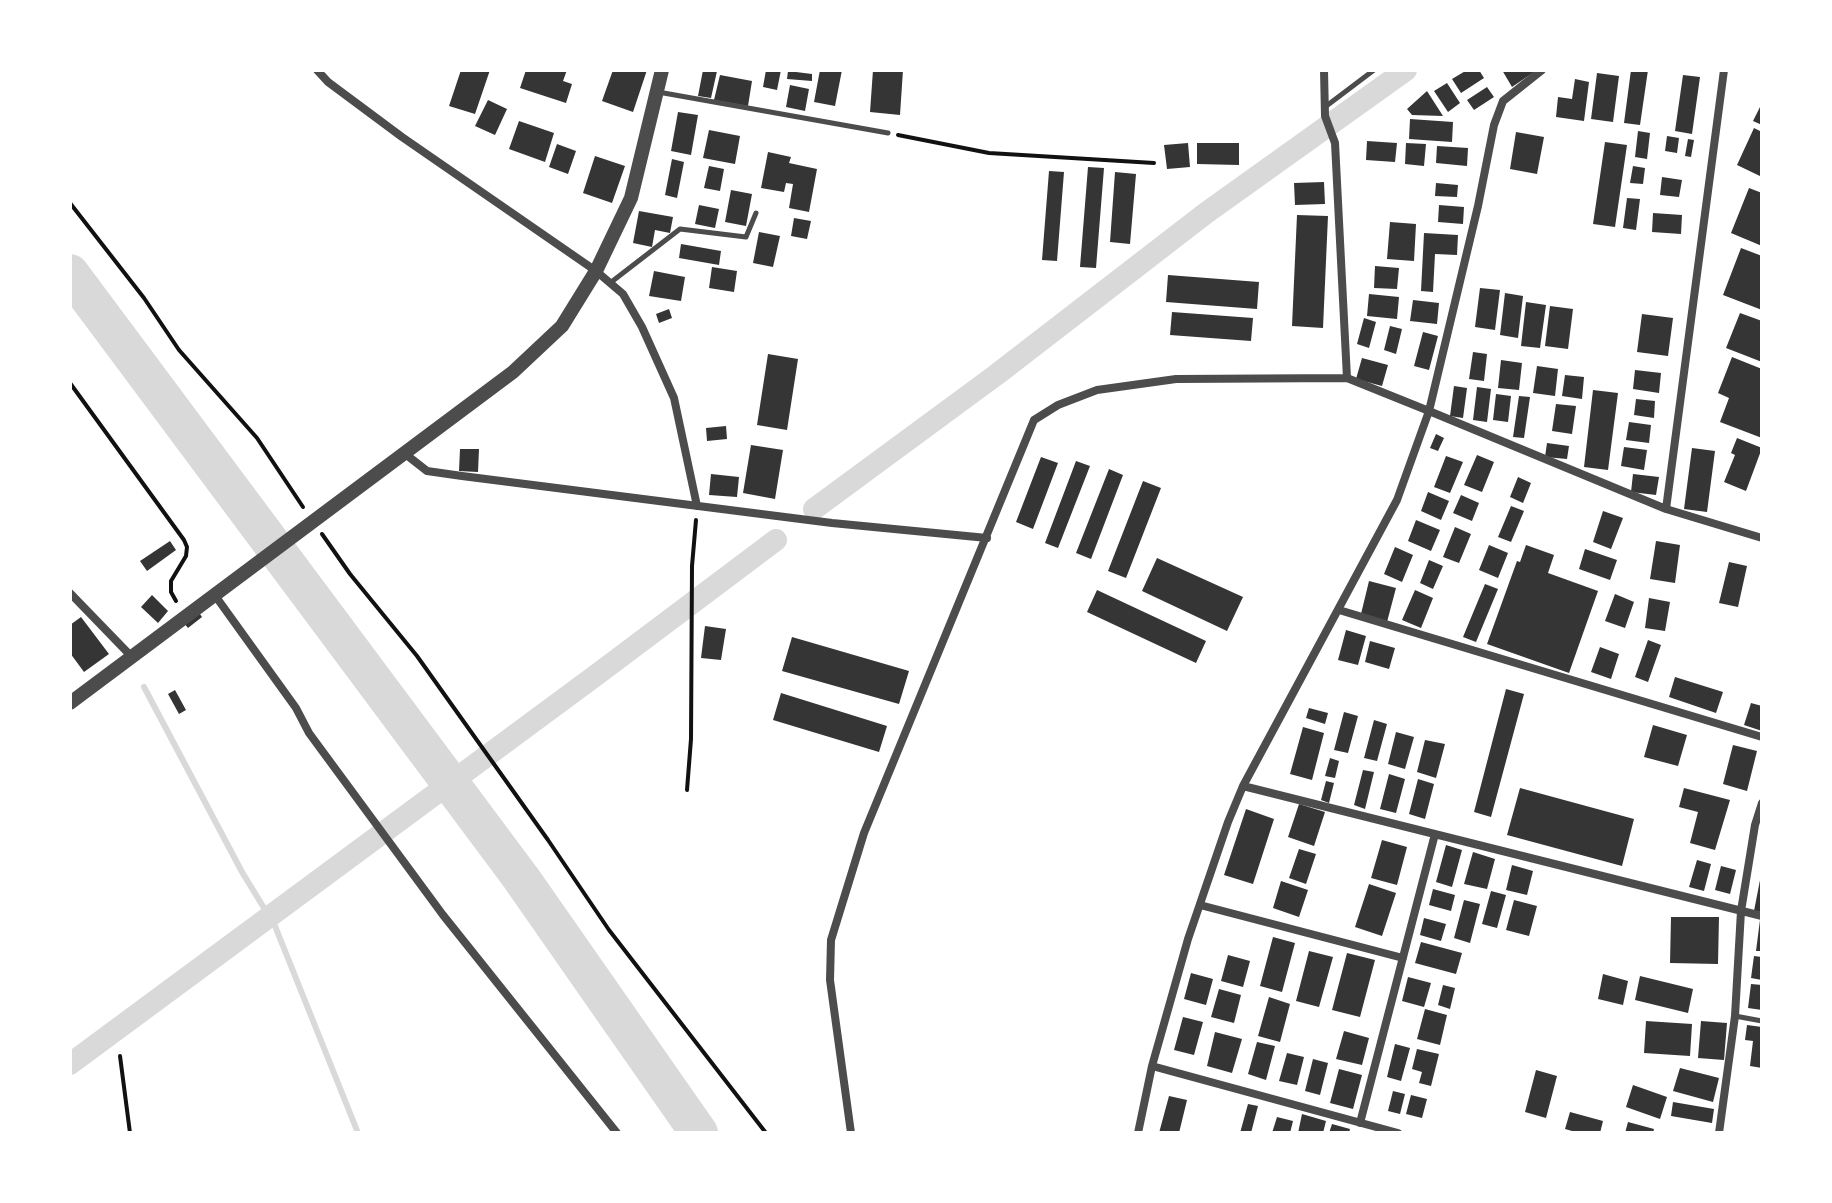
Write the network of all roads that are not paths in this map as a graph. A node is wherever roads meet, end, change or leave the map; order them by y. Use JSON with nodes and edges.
{"nodes":[{"id":1,"x":317,"y":70,"type":"edge"},
{"id":2,"x":662,"y":70,"type":"edge"},
{"id":3,"x":1324,"y":70,"type":"edge"},
{"id":4,"x":1374,"y":70,"type":"edge"},
{"id":5,"x":1542,"y":70,"type":"edge"},
{"id":6,"x":1724,"y":70,"type":"edge"},
{"id":7,"x":657,"y":92,"type":"junction"},
{"id":8,"x":1325,"y":112,"type":"junction"},
{"id":9,"x":888,"y":133,"type":"road end"},
{"id":10,"x":756,"y":213,"type":"dead end"},
{"id":11,"x":596,"y":271,"type":"junction"},
{"id":12,"x":610,"y":283,"type":"junction"},
{"id":13,"x":1347,"y":378,"type":"junction"},
{"id":14,"x":1429,"y":411,"type":"junction"},
{"id":15,"x":404,"y":453,"type":"junction"},
{"id":16,"x":697,"y":506,"type":"junction"},
{"id":17,"x":1666,"y":509,"type":"junction"},
{"id":18,"x":987,"y":538,"type":"junction"},
{"id":19,"x":1762,"y":538,"type":"edge"},
{"id":20,"x":217,"y":592,"type":"junction"},
{"id":21,"x":70,"y":593,"type":"edge"},
{"id":22,"x":1339,"y":610,"type":"junction"},
{"id":23,"x":131,"y":656,"type":"junction"},
{"id":24,"x":70,"y":703,"type":"edge"},
{"id":25,"x":1762,"y":737,"type":"edge"},
{"id":26,"x":1243,"y":786,"type":"junction"},
{"id":27,"x":1762,"y":803,"type":"edge"},
{"id":28,"x":1435,"y":834,"type":"junction"},
{"id":29,"x":1200,"y":905,"type":"junction"},
{"id":30,"x":1741,"y":911,"type":"junction"},
{"id":31,"x":1762,"y":916,"type":"edge"},
{"id":32,"x":1403,"y":958,"type":"junction"},
{"id":33,"x":1735,"y":1016,"type":"junction"},
{"id":34,"x":1762,"y":1021,"type":"edge"},
{"id":35,"x":1152,"y":1066,"type":"junction"},
{"id":36,"x":1360,"y":1123,"type":"junction"},
{"id":37,"x":617,"y":1133,"type":"edge"},
{"id":38,"x":851,"y":1133,"type":"edge"},
{"id":39,"x":1138,"y":1133,"type":"edge"},
{"id":40,"x":1398,"y":1133,"type":"edge"},
{"id":41,"x":1719,"y":1133,"type":"edge"}],
"edges":[{"from":1,"to":11,"type":"street"},
{"from":2,"to":7,"type":"street"},
{"from":3,"to":8,"type":"street"},
{"from":4,"to":8,"type":"lane"},
{"from":5,"to":14,"type":"street"},
{"from":6,"to":17,"type":"street"},
{"from":7,"to":9,"type":"lane"},
{"from":7,"to":11,"type":"street"},
{"from":8,"to":13,"type":"street"},
{"from":10,"to":12,"type":"lane"},
{"from":11,"to":12,"type":"street"},
{"from":11,"to":15,"type":"street"},
{"from":12,"to":16,"type":"street"},
{"from":13,"to":14,"type":"street"},
{"from":13,"to":18,"type":"street"},
{"from":14,"to":17,"type":"street"},
{"from":14,"to":22,"type":"street"},
{"from":15,"to":16,"type":"street"},
{"from":15,"to":20,"type":"street"},
{"from":16,"to":18,"type":"street"},
{"from":17,"to":19,"type":"street"},
{"from":18,"to":38,"type":"street"},
{"from":20,"to":23,"type":"street"},
{"from":20,"to":37,"type":"street"},
{"from":21,"to":23,"type":"street"},
{"from":22,"to":25,"type":"street"},
{"from":22,"to":26,"type":"street"},
{"from":23,"to":24,"type":"street"},
{"from":26,"to":28,"type":"street"},
{"from":26,"to":29,"type":"street"},
{"from":27,"to":30,"type":"street"},
{"from":28,"to":30,"type":"street"},
{"from":28,"to":32,"type":"street"},
{"from":29,"to":32,"type":"street"},
{"from":29,"to":35,"type":"street"},
{"from":30,"to":31,"type":"street"},
{"from":30,"to":33,"type":"street"},
{"from":32,"to":36,"type":"street"},
{"from":33,"to":34,"type":"lane"},
{"from":33,"to":41,"type":"street"},
{"from":35,"to":36,"type":"street"},
{"from":35,"to":39,"type":"street"},
{"from":36,"to":40,"type":"street"}]}
